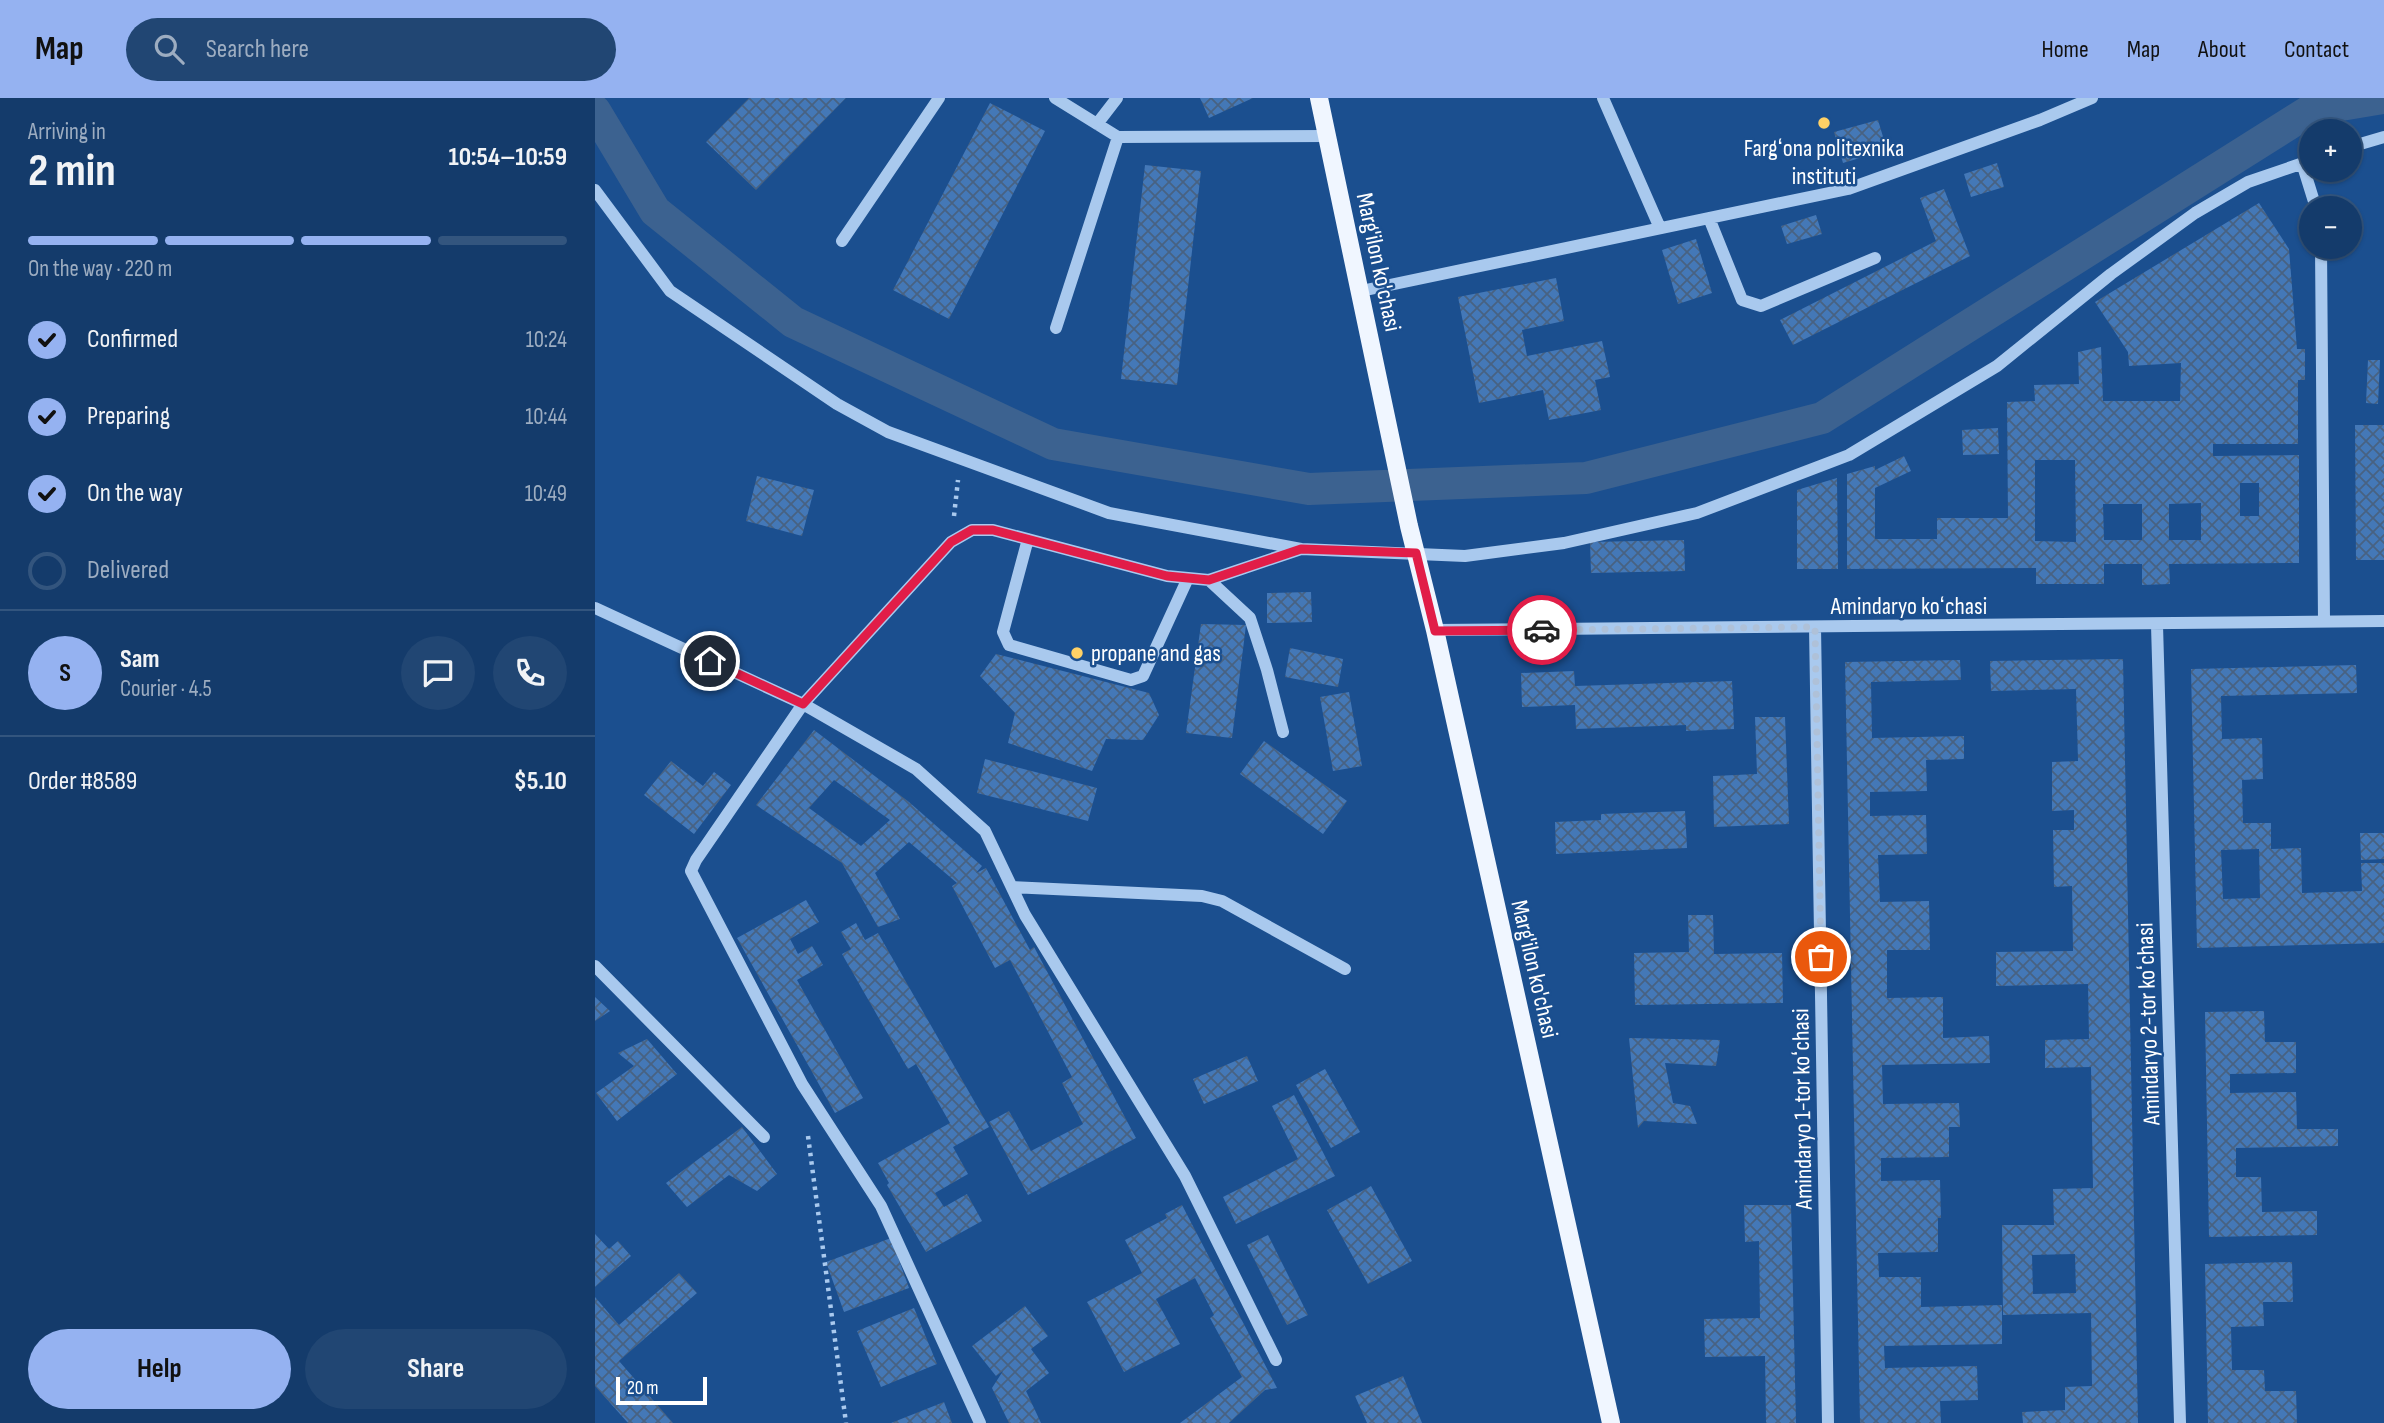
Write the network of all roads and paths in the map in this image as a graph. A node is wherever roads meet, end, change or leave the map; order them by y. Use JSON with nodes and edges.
{"nodes":[{"id":1,"x":939,"y":98,"type":"edge"},
{"id":2,"x":1055,"y":98,"type":"edge"},
{"id":3,"x":1117,"y":98,"type":"edge"},
{"id":4,"x":1319,"y":98,"type":"edge"},
{"id":5,"x":1603,"y":98,"type":"edge"},
{"id":6,"x":2092,"y":98,"type":"edge"},
{"id":7,"x":1097,"y":124,"type":"junction"},
{"id":8,"x":1327,"y":136,"type":"junction"},
{"id":9,"x":1118,"y":137,"type":"junction"},
{"id":10,"x":2384,"y":137,"type":"edge"},
{"id":11,"x":2362,"y":143,"type":"edge"},
{"id":12,"x":2299,"y":165,"type":"edge"},
{"id":13,"x":595,"y":190,"type":"edge"},
{"id":14,"x":1709,"y":218,"type":"junction"},
{"id":15,"x":1660,"y":228,"type":"junction"},
{"id":16,"x":842,"y":242,"type":"dead end"},
{"id":17,"x":1875,"y":258,"type":"dead end"},
{"id":18,"x":2321,"y":259,"type":"edge"},
{"id":19,"x":1361,"y":291,"type":"junction"},
{"id":20,"x":1056,"y":328,"type":"dead end"},
{"id":21,"x":960,"y":459,"type":"junction"},
{"id":22,"x":1028,"y":539,"type":"junction"},
{"id":23,"x":951,"y":542,"type":"junction"},
{"id":24,"x":1301,"y":549,"type":"junction"},
{"id":25,"x":1416,"y":553,"type":"junction"},
{"id":26,"x":1188,"y":578,"type":"junction"},
{"id":27,"x":1209,"y":580,"type":"junction"},
{"id":28,"x":595,"y":608,"type":"edge"},
{"id":29,"x":2324,"y":621,"type":"junction"},
{"id":30,"x":2384,"y":621,"type":"edge"},
{"id":31,"x":2157,"y":625,"type":"junction"},
{"id":32,"x":1815,"y":627,"type":"junction"},
{"id":33,"x":1435,"y":631,"type":"junction"},
{"id":34,"x":803,"y":704,"type":"junction"},
{"id":35,"x":1283,"y":732,"type":"dead end"},
{"id":36,"x":1013,"y":887,"type":"junction"},
{"id":37,"x":595,"y":966,"type":"edge"},
{"id":38,"x":1345,"y":969,"type":"dead end"},
{"id":39,"x":807,"y":1126,"type":"dead end"},
{"id":40,"x":764,"y":1137,"type":"dead end"},
{"id":41,"x":1276,"y":1360,"type":"dead end"},
{"id":42,"x":846,"y":1423,"type":"edge"},
{"id":43,"x":980,"y":1423,"type":"edge"},
{"id":44,"x":1611,"y":1423,"type":"edge"},
{"id":45,"x":1828,"y":1423,"type":"edge"},
{"id":46,"x":2180,"y":1423,"type":"edge"}],
"edges":[{"from":1,"to":16,"type":"street"},
{"from":2,"to":7,"type":"street"},
{"from":3,"to":7,"type":"street"},
{"from":4,"to":8,"type":"main road","name":"Marg'ilon ko'chasi"},
{"from":5,"to":15,"type":"street"},
{"from":6,"to":14,"type":"street"},
{"from":7,"to":9,"type":"street"},
{"from":8,"to":9,"type":"street"},
{"from":8,"to":19,"type":"main road","name":"Marg'ilon ko'chasi"},
{"from":9,"to":20,"type":"street"},
{"from":10,"to":11,"type":"street"},
{"from":12,"to":25,"type":"street"},
{"from":13,"to":21,"type":"street"},
{"from":14,"to":15,"type":"street"},
{"from":14,"to":17,"type":"street"},
{"from":15,"to":19,"type":"street"},
{"from":18,"to":29,"type":"street"},
{"from":19,"to":25,"type":"main road","name":"Marg'ilon ko'chasi"},
{"from":21,"to":23,"type":"path"},
{"from":21,"to":24,"type":"street"},
{"from":22,"to":23,"type":"street"},
{"from":22,"to":26,"type":"street"},
{"from":22,"to":26,"type":"street"},
{"from":23,"to":34,"type":"street"},
{"from":24,"to":25,"type":"street"},
{"from":24,"to":27,"type":"street"},
{"from":25,"to":33,"type":"main road","name":"Marg'ilon ko'chasi"},
{"from":26,"to":27,"type":"street"},
{"from":27,"to":35,"type":"street"},
{"from":28,"to":34,"type":"street"},
{"from":29,"to":30,"type":"street","name":"Amindaryo koʻchasi"},
{"from":29,"to":31,"type":"street","name":"Amindaryo koʻchasi"},
{"from":31,"to":32,"type":"street","name":"Amindaryo koʻchasi"},
{"from":31,"to":46,"type":"street","name":"Amindaryo 2-tor koʻchasi"},
{"from":32,"to":33,"type":"street","name":"Amindaryo koʻchasi"},
{"from":32,"to":45,"type":"street","name":"Amindaryo 1-tor koʻchasi"},
{"from":33,"to":44,"type":"main road","name":"Marg'ilon ko'chasi"},
{"from":34,"to":36,"type":"street"},
{"from":34,"to":43,"type":"street"},
{"from":36,"to":38,"type":"street"},
{"from":36,"to":41,"type":"street"},
{"from":37,"to":40,"type":"street"},
{"from":39,"to":42,"type":"path"}]}
